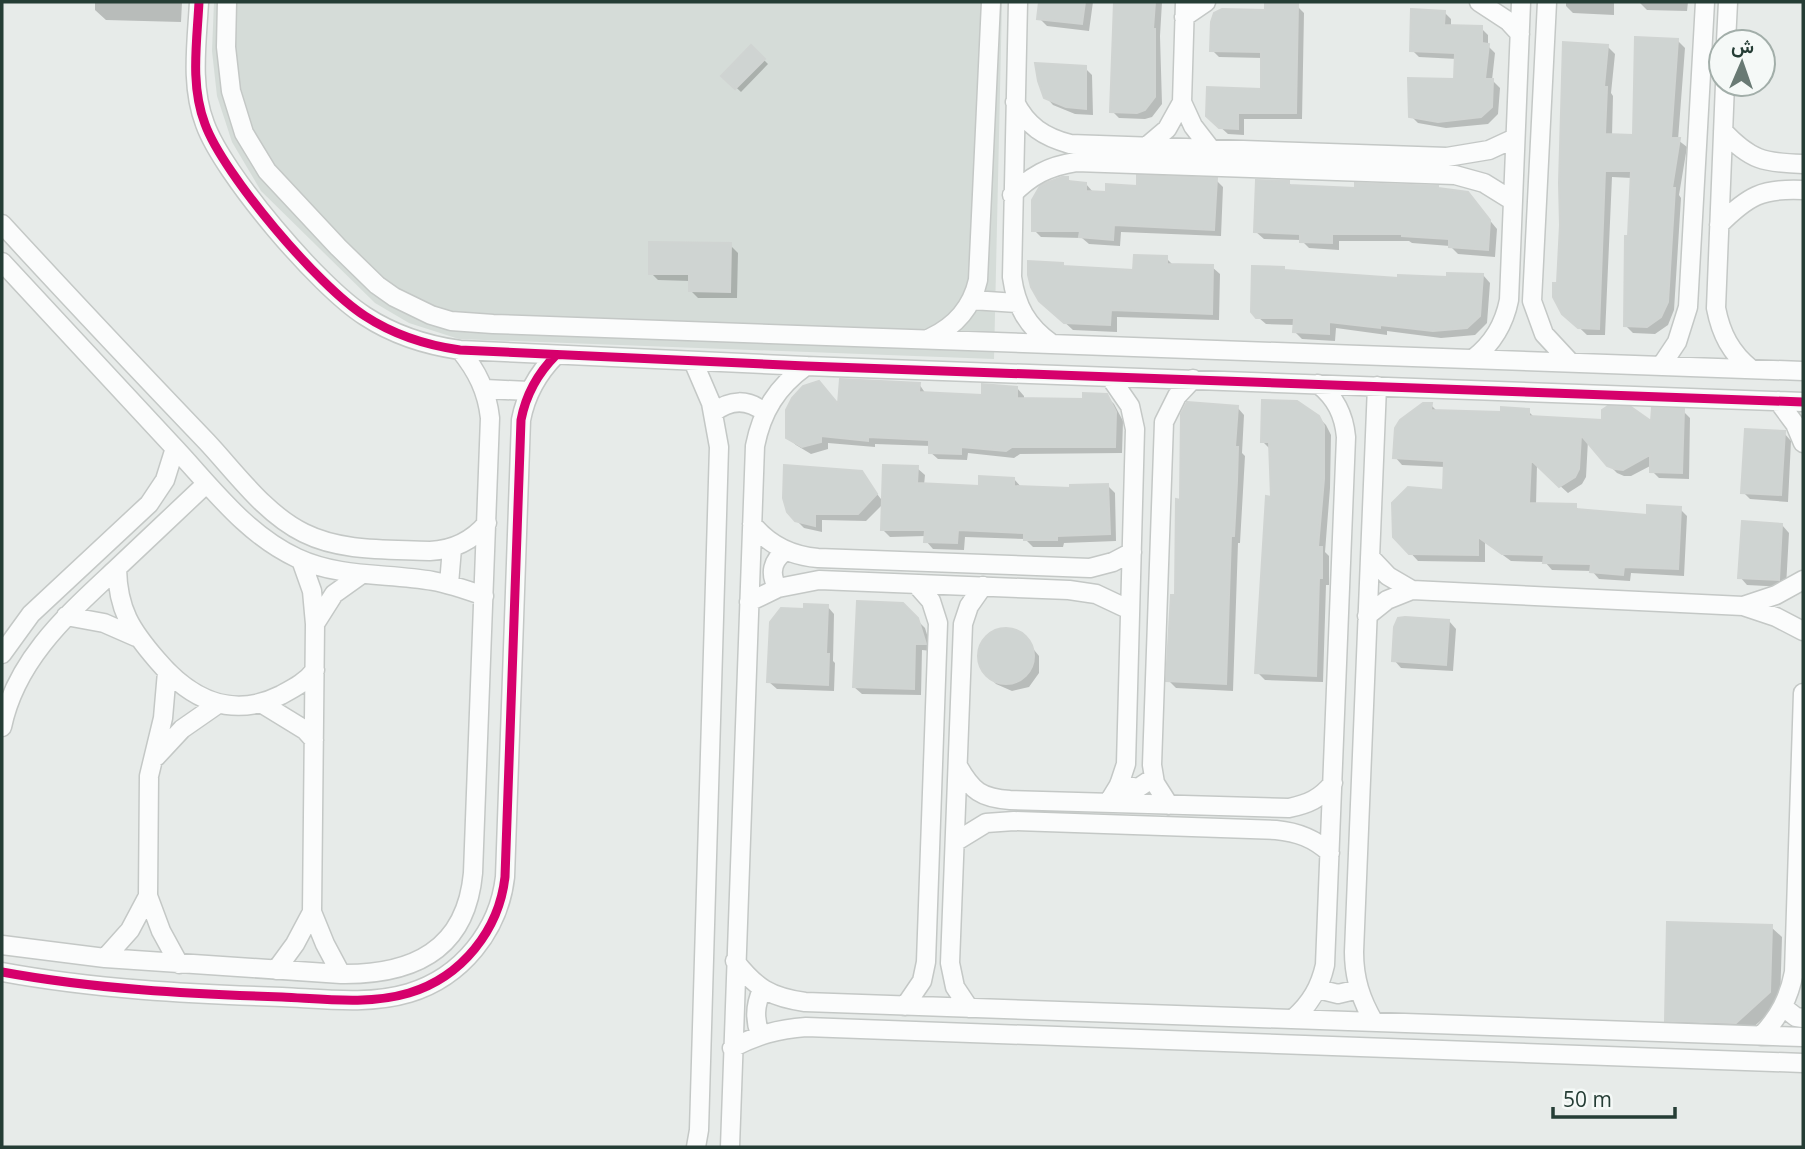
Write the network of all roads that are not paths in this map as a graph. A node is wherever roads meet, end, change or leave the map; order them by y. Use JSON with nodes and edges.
{"nodes":[{"id":1,"x":199,"y":2,"type":"edge"},
{"id":2,"x":227,"y":2,"type":"edge"},
{"id":3,"x":991,"y":2,"type":"edge"},
{"id":4,"x":1018,"y":2,"type":"edge"},
{"id":5,"x":1206,"y":2,"type":"edge"},
{"id":6,"x":1479,"y":2,"type":"edge"},
{"id":7,"x":1521,"y":2,"type":"edge"},
{"id":8,"x":1547,"y":2,"type":"edge"},
{"id":9,"x":1704,"y":2,"type":"edge"},
{"id":10,"x":1728,"y":2,"type":"edge"},
{"id":11,"x":1184,"y":10,"type":"edge"},
{"id":12,"x":1727,"y":28,"type":"edge"},
{"id":13,"x":1520,"y":33,"type":"junction"},
{"id":14,"x":1724,"y":98,"type":"edge"},
{"id":15,"x":1517,"y":101,"type":"junction"},
{"id":16,"x":1015,"y":102,"type":"junction"},
{"id":17,"x":1182,"y":102,"type":"junction"},
{"id":18,"x":1543,"y":103,"type":"junction"},
{"id":19,"x":1723,"y":131,"type":"junction"},
{"id":20,"x":1515,"y":138,"type":"junction"},
{"id":21,"x":1147,"y":146,"type":"junction"},
{"id":22,"x":1210,"y":148,"type":"junction"},
{"id":23,"x":1762,"y":161,"type":"junction"},
{"id":24,"x":1803,"y":164,"type":"edge"},
{"id":25,"x":1803,"y":190,"type":"edge"},
{"id":26,"x":1760,"y":193,"type":"junction"},
{"id":27,"x":1012,"y":195,"type":"junction"},
{"id":28,"x":1513,"y":201,"type":"junction"},
{"id":29,"x":2,"y":224,"type":"edge"},
{"id":30,"x":1719,"y":225,"type":"junction"},
{"id":31,"x":2,"y":262,"type":"edge"},
{"id":32,"x":972,"y":300,"type":"junction"},
{"id":33,"x":1509,"y":300,"type":"junction"},
{"id":34,"x":1532,"y":301,"type":"junction"},
{"id":35,"x":1017,"y":303,"type":"junction"},
{"id":36,"x":1688,"y":307,"type":"junction"},
{"id":37,"x":1716,"y":308,"type":"junction"},
{"id":38,"x":873,"y":336,"type":"junction"},
{"id":39,"x":930,"y":338,"type":"junction"},
{"id":40,"x":112,"y":343,"type":"junction"},
{"id":41,"x":1051,"y":343,"type":"junction"},
{"id":42,"x":460,"y":350,"type":"junction"},
{"id":43,"x":1275,"y":352,"type":"junction"},
{"id":44,"x":556,"y":355,"type":"junction"},
{"id":45,"x":1473,"y":359,"type":"junction"},
{"id":46,"x":92,"y":360,"type":"junction"},
{"id":47,"x":693,"y":361,"type":"junction"},
{"id":48,"x":1570,"y":362,"type":"junction"},
{"id":49,"x":806,"y":366,"type":"junction"},
{"id":50,"x":1661,"y":366,"type":"junction"},
{"id":51,"x":872,"y":368,"type":"junction"},
{"id":52,"x":1751,"y":369,"type":"junction"},
{"id":53,"x":1803,"y":371,"type":"edge"},
{"id":54,"x":1110,"y":377,"type":"junction"},
{"id":55,"x":1193,"y":379,"type":"junction"},
{"id":56,"x":1274,"y":383,"type":"junction"},
{"id":57,"x":1318,"y":384,"type":"junction"},
{"id":58,"x":1377,"y":386,"type":"junction"},
{"id":59,"x":485,"y":389,"type":"junction"},
{"id":60,"x":530,"y":391,"type":"junction"},
{"id":61,"x":1778,"y":401,"type":"junction"},
{"id":62,"x":1803,"y":402,"type":"edge"},
{"id":63,"x":764,"y":412,"type":"junction"},
{"id":64,"x":713,"y":413,"type":"junction"},
{"id":65,"x":1135,"y":422,"type":"junction"},
{"id":66,"x":1164,"y":422,"type":"junction"},
{"id":67,"x":1346,"y":437,"type":"junction"},
{"id":68,"x":1374,"y":438,"type":"junction"},
{"id":69,"x":1803,"y":443,"type":"edge"},
{"id":70,"x":175,"y":447,"type":"junction"},
{"id":71,"x":206,"y":484,"type":"junction"},
{"id":72,"x":487,"y":523,"type":"junction"},
{"id":73,"x":752,"y":524,"type":"junction"},
{"id":74,"x":452,"y":548,"type":"junction"},
{"id":75,"x":786,"y":551,"type":"junction"},
{"id":76,"x":1132,"y":551,"type":"junction"},
{"id":77,"x":1370,"y":557,"type":"junction"},
{"id":78,"x":301,"y":560,"type":"junction"},
{"id":79,"x":1090,"y":568,"type":"junction"},
{"id":80,"x":117,"y":569,"type":"junction"},
{"id":81,"x":362,"y":574,"type":"junction"},
{"id":82,"x":1803,"y":580,"type":"edge"},
{"id":83,"x":449,"y":584,"type":"junction"},
{"id":84,"x":916,"y":584,"type":"junction"},
{"id":85,"x":983,"y":586,"type":"junction"},
{"id":86,"x":778,"y":588,"type":"junction"},
{"id":87,"x":1412,"y":590,"type":"junction"},
{"id":88,"x":1089,"y":592,"type":"junction"},
{"id":89,"x":484,"y":596,"type":"junction"},
{"id":90,"x":749,"y":602,"type":"junction"},
{"id":91,"x":1743,"y":606,"type":"junction"},
{"id":92,"x":1130,"y":610,"type":"junction"},
{"id":93,"x":66,"y":616,"type":"junction"},
{"id":94,"x":1367,"y":616,"type":"junction"},
{"id":95,"x":938,"y":623,"type":"junction"},
{"id":96,"x":316,"y":624,"type":"junction"},
{"id":97,"x":963,"y":624,"type":"junction"},
{"id":98,"x":21,"y":625,"type":"junction"},
{"id":99,"x":1803,"y":631,"type":"edge"},
{"id":100,"x":139,"y":639,"type":"junction"},
{"id":101,"x":43,"y":642,"type":"junction"},
{"id":102,"x":2,"y":654,"type":"edge"},
{"id":103,"x":315,"y":670,"type":"junction"},
{"id":104,"x":167,"y":672,"type":"junction"},
{"id":105,"x":1803,"y":693,"type":"edge"},
{"id":106,"x":261,"y":703,"type":"junction"},
{"id":107,"x":218,"y":704,"type":"junction"},
{"id":108,"x":479,"y":724,"type":"junction"},
{"id":109,"x":511,"y":725,"type":"junction"},
{"id":110,"x":2,"y":727,"type":"edge"},
{"id":111,"x":314,"y":740,"type":"junction"},
{"id":112,"x":151,"y":763,"type":"junction"},
{"id":113,"x":958,"y":766,"type":"junction"},
{"id":114,"x":1153,"y":778,"type":"junction"},
{"id":115,"x":1333,"y":783,"type":"junction"},
{"id":116,"x":1119,"y":784,"type":"junction"},
{"id":117,"x":985,"y":796,"type":"junction"},
{"id":118,"x":1108,"y":803,"type":"junction"},
{"id":119,"x":1170,"y":805,"type":"junction"},
{"id":120,"x":1289,"y":808,"type":"junction"},
{"id":121,"x":983,"y":825,"type":"junction"},
{"id":122,"x":1288,"y":831,"type":"junction"},
{"id":123,"x":955,"y":842,"type":"junction"},
{"id":124,"x":1330,"y":853,"type":"junction"},
{"id":125,"x":148,"y":896,"type":"junction"},
{"id":126,"x":705,"y":907,"type":"junction"},
{"id":127,"x":737,"y":908,"type":"junction"},
{"id":128,"x":312,"y":912,"type":"junction"},
{"id":129,"x":2,"y":945,"type":"edge"},
{"id":130,"x":38,"y":951,"type":"junction"},
{"id":131,"x":105,"y":958,"type":"junction"},
{"id":132,"x":735,"y":961,"type":"junction"},
{"id":133,"x":179,"y":964,"type":"junction"},
{"id":134,"x":250,"y":968,"type":"junction"},
{"id":135,"x":276,"y":970,"type":"junction"},
{"id":136,"x":2,"y":972,"type":"edge"},
{"id":137,"x":341,"y":974,"type":"junction"},
{"id":138,"x":34,"y":978,"type":"junction"},
{"id":139,"x":923,"y":978,"type":"junction"},
{"id":140,"x":952,"y":978,"type":"junction"},
{"id":141,"x":1318,"y":989,"type":"junction"},
{"id":142,"x":1359,"y":989,"type":"junction"},
{"id":143,"x":762,"y":990,"type":"junction"},
{"id":144,"x":249,"y":996,"type":"junction"},
{"id":145,"x":905,"y":1006,"type":"junction"},
{"id":146,"x":1783,"y":1007,"type":"junction"},
{"id":147,"x":969,"y":1008,"type":"junction"},
{"id":148,"x":1179,"y":1015,"type":"junction"},
{"id":149,"x":1294,"y":1018,"type":"junction"},
{"id":150,"x":1803,"y":1018,"type":"edge"},
{"id":151,"x":1374,"y":1022,"type":"junction"},
{"id":152,"x":760,"y":1034,"type":"junction"},
{"id":153,"x":1761,"y":1036,"type":"junction"},
{"id":154,"x":1803,"y":1037,"type":"edge"},
{"id":155,"x":1177,"y":1041,"type":"junction"},
{"id":156,"x":732,"y":1048,"type":"junction"},
{"id":157,"x":1803,"y":1063,"type":"edge"},
{"id":158,"x":696,"y":1147,"type":"edge"},
{"id":159,"x":730,"y":1147,"type":"edge"}],
"edges":[{"from":1,"to":42,"type":"street"},
{"from":2,"to":38,"type":"street"},
{"from":3,"to":32,"type":"street"},
{"from":4,"to":16,"type":"street"},
{"from":5,"to":11,"type":"street"},
{"from":6,"to":13,"type":"street"},
{"from":7,"to":13,"type":"street"},
{"from":8,"to":18,"type":"street"},
{"from":9,"to":36,"type":"street"},
{"from":10,"to":12,"type":"street"},
{"from":11,"to":17,"type":"street"},
{"from":13,"to":15,"type":"street"},
{"from":14,"to":19,"type":"street"},
{"from":15,"to":18,"type":"street"},
{"from":15,"to":20,"type":"street"},
{"from":16,"to":21,"type":"street"},
{"from":16,"to":27,"type":"street"},
{"from":17,"to":21,"type":"street"},
{"from":17,"to":22,"type":"street"},
{"from":18,"to":34,"type":"street"},
{"from":19,"to":23,"type":"street"},
{"from":19,"to":30,"type":"street"},
{"from":20,"to":22,"type":"street"},
{"from":20,"to":28,"type":"street"},
{"from":21,"to":22,"type":"street"},
{"from":23,"to":24,"type":"street"},
{"from":23,"to":26,"type":"street"},
{"from":25,"to":26,"type":"street"},
{"from":26,"to":30,"type":"street"},
{"from":27,"to":28,"type":"street"},
{"from":27,"to":35,"type":"street"},
{"from":28,"to":33,"type":"street"},
{"from":29,"to":40,"type":"street"},
{"from":30,"to":37,"type":"street"},
{"from":31,"to":46,"type":"street"},
{"from":32,"to":35,"type":"street"},
{"from":32,"to":39,"type":"street"},
{"from":33,"to":34,"type":"street"},
{"from":33,"to":45,"type":"street"},
{"from":34,"to":48,"type":"street"},
{"from":35,"to":41,"type":"street"},
{"from":36,"to":37,"type":"street"},
{"from":36,"to":50,"type":"street"},
{"from":37,"to":52,"type":"street"},
{"from":38,"to":39,"type":"street"},
{"from":38,"to":51,"type":"street"},
{"from":39,"to":41,"type":"street"},
{"from":40,"to":46,"type":"street"},
{"from":40,"to":74,"type":"street"},
{"from":41,"to":43,"type":"street"},
{"from":42,"to":44,"type":"street"},
{"from":42,"to":59,"type":"street"},
{"from":43,"to":45,"type":"street"},
{"from":43,"to":56,"type":"street"},
{"from":44,"to":47,"type":"street"},
{"from":44,"to":60,"type":"street"},
{"from":45,"to":48,"type":"street"},
{"from":46,"to":70,"type":"street"},
{"from":47,"to":49,"type":"street"},
{"from":47,"to":64,"type":"street"},
{"from":48,"to":50,"type":"street"},
{"from":49,"to":51,"type":"street"},
{"from":49,"to":63,"type":"street"},
{"from":50,"to":52,"type":"street"},
{"from":51,"to":54,"type":"street"},
{"from":52,"to":53,"type":"street"},
{"from":54,"to":55,"type":"street"},
{"from":54,"to":65,"type":"street"},
{"from":55,"to":56,"type":"street"},
{"from":55,"to":66,"type":"street"},
{"from":56,"to":57,"type":"street"},
{"from":57,"to":58,"type":"street"},
{"from":57,"to":67,"type":"street"},
{"from":58,"to":61,"type":"street"},
{"from":58,"to":68,"type":"street"},
{"from":59,"to":60,"type":"street"},
{"from":59,"to":72,"type":"street"},
{"from":60,"to":109,"type":"street"},
{"from":61,"to":62,"type":"street"},
{"from":61,"to":69,"type":"street"},
{"from":63,"to":64,"type":"street"},
{"from":63,"to":73,"type":"street"},
{"from":64,"to":126,"type":"street"},
{"from":65,"to":66,"type":"street"},
{"from":65,"to":76,"type":"street"},
{"from":66,"to":114,"type":"street"},
{"from":67,"to":68,"type":"street"},
{"from":67,"to":115,"type":"street"},
{"from":68,"to":77,"type":"street"},
{"from":70,"to":71,"type":"street"},
{"from":70,"to":98,"type":"street"},
{"from":71,"to":78,"type":"street"},
{"from":71,"to":80,"type":"street"},
{"from":72,"to":74,"type":"street"},
{"from":72,"to":89,"type":"street"},
{"from":73,"to":75,"type":"street"},
{"from":73,"to":90,"type":"street"},
{"from":74,"to":83,"type":"street"},
{"from":75,"to":79,"type":"street"},
{"from":75,"to":86,"type":"street"},
{"from":76,"to":79,"type":"street"},
{"from":76,"to":92,"type":"street"},
{"from":77,"to":87,"type":"street"},
{"from":77,"to":94,"type":"street"},
{"from":78,"to":81,"type":"street"},
{"from":78,"to":96,"type":"street"},
{"from":79,"to":88,"type":"street"},
{"from":80,"to":93,"type":"street"},
{"from":80,"to":100,"type":"street"},
{"from":81,"to":83,"type":"street"},
{"from":81,"to":96,"type":"street"},
{"from":82,"to":91,"type":"street"},
{"from":83,"to":89,"type":"street"},
{"from":84,"to":85,"type":"street"},
{"from":84,"to":86,"type":"street"},
{"from":84,"to":95,"type":"street"},
{"from":85,"to":88,"type":"street"},
{"from":85,"to":97,"type":"street"},
{"from":86,"to":90,"type":"street"},
{"from":87,"to":91,"type":"street"},
{"from":87,"to":94,"type":"street"},
{"from":88,"to":92,"type":"street"},
{"from":89,"to":108,"type":"street"},
{"from":90,"to":127,"type":"street"},
{"from":91,"to":99,"type":"street"},
{"from":92,"to":116,"type":"street"},
{"from":93,"to":100,"type":"street"},
{"from":93,"to":101,"type":"street"},
{"from":94,"to":142,"type":"street"},
{"from":95,"to":97,"type":"street"},
{"from":95,"to":139,"type":"street"},
{"from":96,"to":103,"type":"street"},
{"from":97,"to":113,"type":"street"},
{"from":98,"to":101,"type":"street"},
{"from":98,"to":102,"type":"street"},
{"from":100,"to":104,"type":"street"},
{"from":101,"to":110,"type":"street"},
{"from":103,"to":106,"type":"street"},
{"from":103,"to":111,"type":"street"},
{"from":104,"to":107,"type":"street"},
{"from":104,"to":112,"type":"street"},
{"from":105,"to":146,"type":"street"},
{"from":106,"to":107,"type":"street"},
{"from":106,"to":111,"type":"street"},
{"from":107,"to":112,"type":"street"},
{"from":108,"to":109,"type":"street"},
{"from":108,"to":137,"type":"street"},
{"from":109,"to":144,"type":"street"},
{"from":111,"to":128,"type":"street"},
{"from":112,"to":125,"type":"street"},
{"from":113,"to":117,"type":"street"},
{"from":113,"to":123,"type":"street"},
{"from":114,"to":116,"type":"street"},
{"from":114,"to":119,"type":"street"},
{"from":115,"to":120,"type":"street"},
{"from":115,"to":124,"type":"street"},
{"from":116,"to":118,"type":"street"},
{"from":117,"to":118,"type":"street"},
{"from":117,"to":121,"type":"street"},
{"from":118,"to":119,"type":"street"},
{"from":119,"to":120,"type":"street"},
{"from":120,"to":122,"type":"street"},
{"from":121,"to":122,"type":"street"},
{"from":121,"to":123,"type":"street"},
{"from":122,"to":124,"type":"street"},
{"from":123,"to":140,"type":"street"},
{"from":124,"to":141,"type":"street"},
{"from":125,"to":131,"type":"street"},
{"from":125,"to":133,"type":"street"},
{"from":126,"to":127,"type":"street"},
{"from":126,"to":158,"type":"street"},
{"from":127,"to":132,"type":"street"},
{"from":128,"to":135,"type":"street"},
{"from":128,"to":137,"type":"street"},
{"from":129,"to":130,"type":"street"},
{"from":130,"to":131,"type":"street"},
{"from":130,"to":138,"type":"street"},
{"from":131,"to":133,"type":"street"},
{"from":132,"to":143,"type":"street"},
{"from":132,"to":156,"type":"street"},
{"from":133,"to":134,"type":"street"},
{"from":134,"to":135,"type":"street"},
{"from":134,"to":144,"type":"street"},
{"from":135,"to":137,"type":"street"},
{"from":136,"to":138,"type":"street"},
{"from":138,"to":144,"type":"street"},
{"from":139,"to":140,"type":"street"},
{"from":139,"to":145,"type":"street"},
{"from":140,"to":147,"type":"street"},
{"from":141,"to":142,"type":"street"},
{"from":141,"to":149,"type":"street"},
{"from":142,"to":151,"type":"street"},
{"from":143,"to":145,"type":"street"},
{"from":143,"to":152,"type":"street"},
{"from":145,"to":147,"type":"street"},
{"from":146,"to":150,"type":"street"},
{"from":146,"to":153,"type":"street"},
{"from":147,"to":148,"type":"street"},
{"from":148,"to":149,"type":"street"},
{"from":148,"to":155,"type":"street"},
{"from":149,"to":151,"type":"street"},
{"from":151,"to":153,"type":"street"},
{"from":152,"to":155,"type":"street"},
{"from":152,"to":156,"type":"street"},
{"from":153,"to":154,"type":"street"},
{"from":155,"to":157,"type":"street"},
{"from":156,"to":159,"type":"street"}]}
